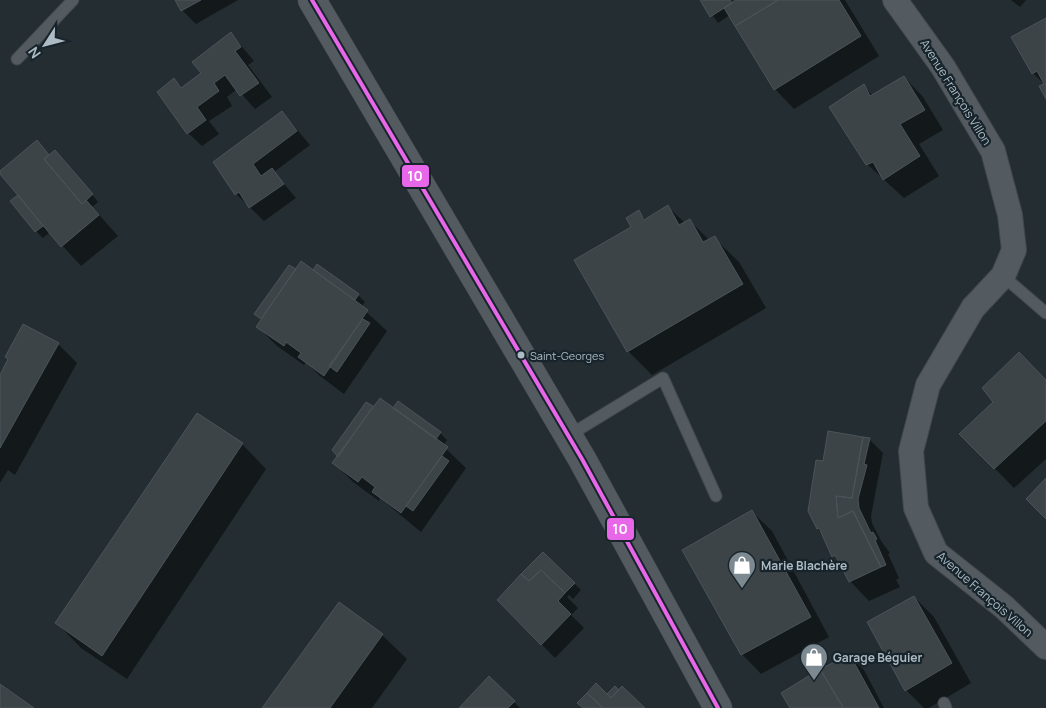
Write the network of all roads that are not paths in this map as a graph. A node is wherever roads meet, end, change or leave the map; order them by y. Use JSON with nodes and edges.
{"nodes":[{"id":1,"x":73,"y":0,"type":"edge"},
{"id":2,"x":312,"y":0,"type":"edge"},
{"id":3,"x":895,"y":0,"type":"edge"},
{"id":4,"x":17,"y":58,"type":"dead end"},
{"id":5,"x":1003,"y":276,"type":"junction"},
{"id":6,"x":1046,"y":313,"type":"edge"},
{"id":7,"x":568,"y":436,"type":"junction"},
{"id":8,"x":716,"y":496,"type":"dead end"},
{"id":9,"x":1046,"y":647,"type":"edge"},
{"id":10,"x":718,"y":708,"type":"edge"}],
"edges":[{"from":1,"to":4,"type":"lane"},
{"from":2,"to":7,"type":"street"},
{"from":3,"to":5,"type":"street","name":"Avenue François Villon"},
{"from":5,"to":6,"type":"lane"},
{"from":5,"to":9,"type":"street","name":"Avenue François Villon"},
{"from":7,"to":8,"type":"lane"},
{"from":7,"to":10,"type":"street"}]}
